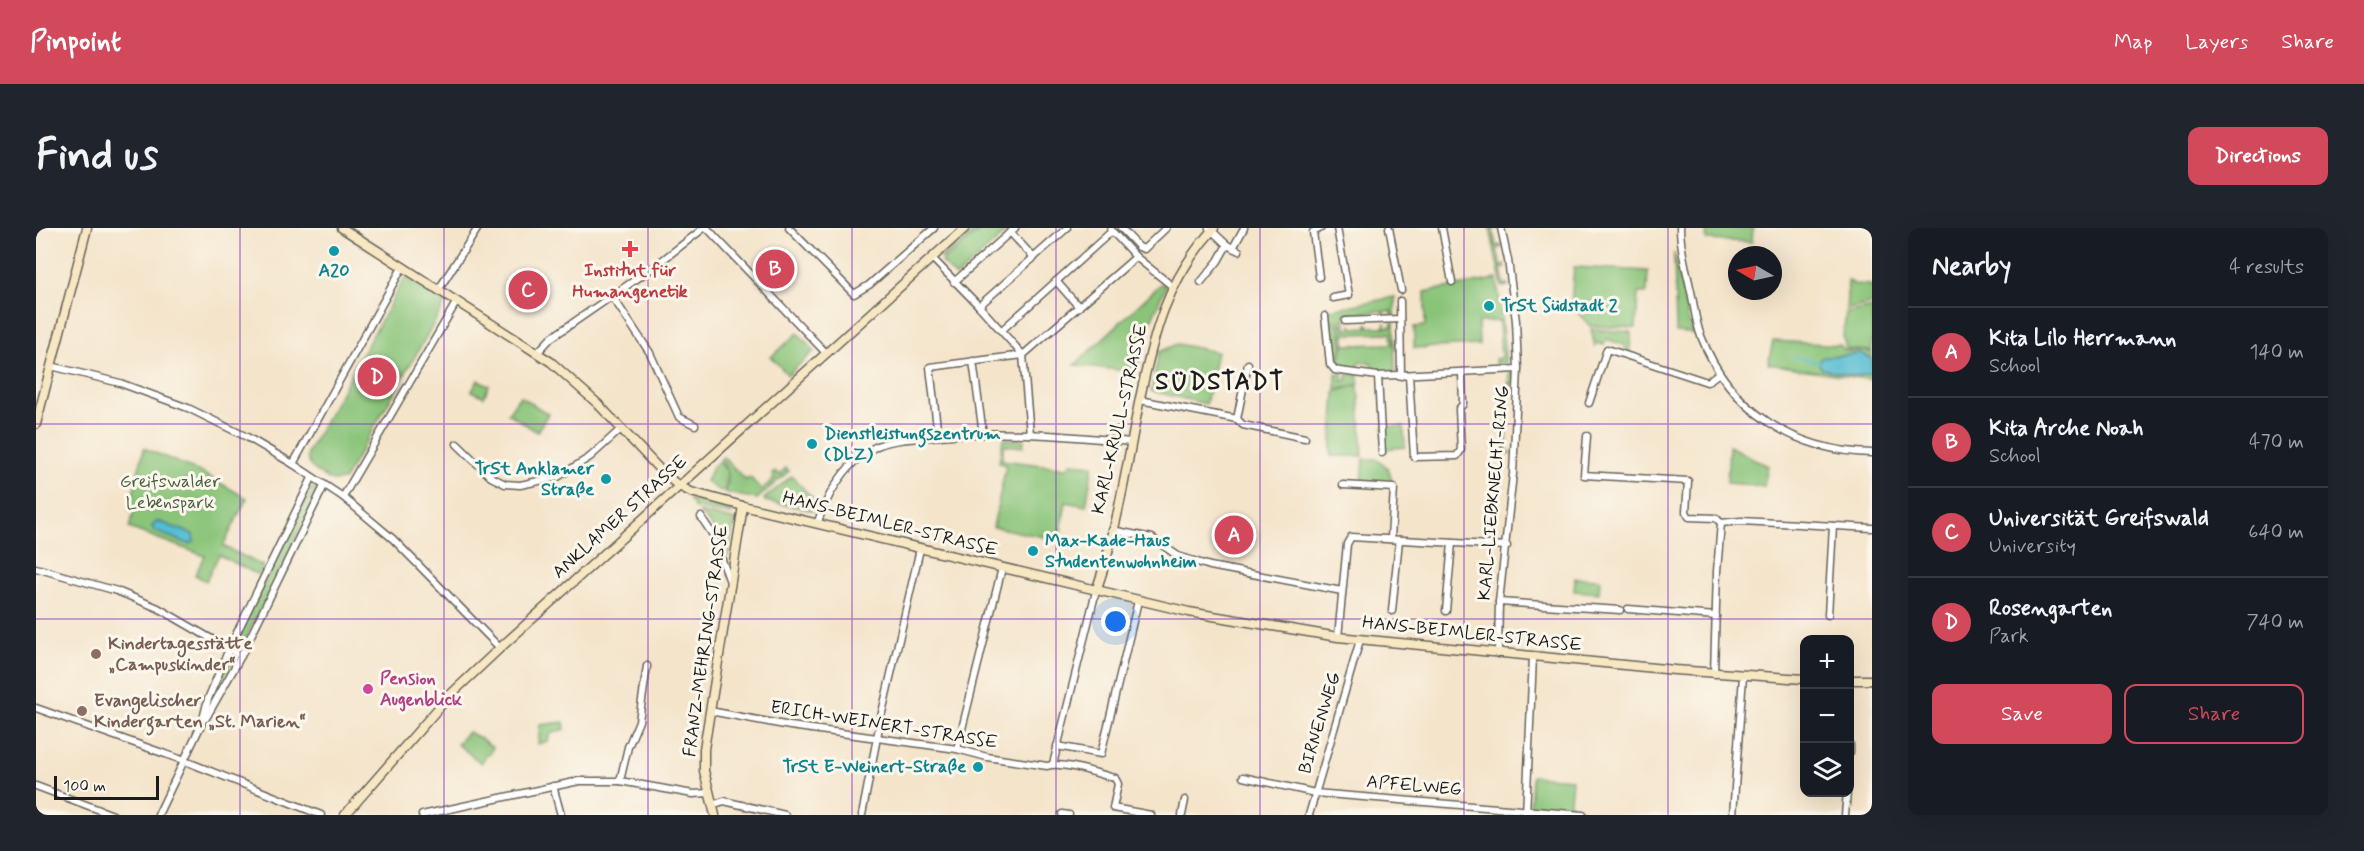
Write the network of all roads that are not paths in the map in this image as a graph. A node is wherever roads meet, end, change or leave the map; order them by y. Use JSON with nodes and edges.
{"nodes":[{"id":1,"x":87,"y":228,"type":"edge"},
{"id":2,"x":342,"y":228,"type":"edge"},
{"id":3,"x":478,"y":228,"type":"edge"},
{"id":4,"x":706,"y":228,"type":"edge"},
{"id":5,"x":789,"y":228,"type":"edge"},
{"id":6,"x":934,"y":228,"type":"edge"},
{"id":7,"x":965,"y":228,"type":"edge"},
{"id":8,"x":1067,"y":228,"type":"edge"},
{"id":9,"x":1121,"y":228,"type":"edge"},
{"id":10,"x":1166,"y":228,"type":"edge"},
{"id":11,"x":1244,"y":228,"type":"edge"},
{"id":12,"x":1321,"y":228,"type":"edge"},
{"id":13,"x":1337,"y":228,"type":"edge"},
{"id":14,"x":1389,"y":228,"type":"edge"},
{"id":15,"x":1442,"y":228,"type":"edge"},
{"id":16,"x":1501,"y":228,"type":"edge"},
{"id":17,"x":1680,"y":228,"type":"edge"},
{"id":18,"x":1211,"y":229,"type":"edge"},
{"id":19,"x":1013,"y":230,"type":"edge"},
{"id":20,"x":1110,"y":230,"type":"edge"},
{"id":21,"x":1233,"y":248,"type":"junction"},
{"id":22,"x":1136,"y":257,"type":"junction"},
{"id":23,"x":932,"y":258,"type":"junction"},
{"id":24,"x":1034,"y":258,"type":"junction"},
{"id":25,"x":403,"y":266,"type":"junction"},
{"id":26,"x":1319,"y":277,"type":"dead end"},
{"id":27,"x":1056,"y":281,"type":"junction"},
{"id":28,"x":954,"y":282,"type":"junction"},
{"id":29,"x":1201,"y":282,"type":"dead end"},
{"id":30,"x":1452,"y":282,"type":"dead end"},
{"id":31,"x":1172,"y":286,"type":"junction"},
{"id":32,"x":439,"y":289,"type":"junction"},
{"id":33,"x":1401,"y":290,"type":"dead end"},
{"id":34,"x":612,"y":296,"type":"junction"},
{"id":35,"x":1333,"y":298,"type":"dead end"},
{"id":36,"x":457,"y":301,"type":"junction"},
{"id":37,"x":1400,"y":301,"type":"dead end"},
{"id":38,"x":979,"y":306,"type":"junction"},
{"id":39,"x":1079,"y":307,"type":"junction"},
{"id":40,"x":1325,"y":316,"type":"dead end"},
{"id":41,"x":1400,"y":319,"type":"junction"},
{"id":42,"x":1345,"y":321,"type":"dead end"},
{"id":43,"x":1002,"y":330,"type":"junction"},
{"id":44,"x":537,"y":353,"type":"junction"},
{"id":45,"x":826,"y":353,"type":"junction"},
{"id":46,"x":1023,"y":355,"type":"junction"},
{"id":47,"x":973,"y":361,"type":"junction"},
{"id":48,"x":1248,"y":364,"type":"dead end"},
{"id":49,"x":51,"y":366,"type":"junction"},
{"id":50,"x":1518,"y":369,"type":"junction"},
{"id":51,"x":1462,"y":372,"type":"junction"},
{"id":52,"x":1719,"y":373,"type":"junction"},
{"id":53,"x":1401,"y":375,"type":"junction"},
{"id":54,"x":1409,"y":375,"type":"junction"},
{"id":55,"x":1378,"y":376,"type":"junction"},
{"id":56,"x":1140,"y":400,"type":"junction"},
{"id":57,"x":1589,"y":403,"type":"dead end"},
{"id":58,"x":1238,"y":419,"type":"junction"},
{"id":59,"x":36,"y":424,"type":"edge"},
{"id":60,"x":695,"y":425,"type":"dead end"},
{"id":61,"x":621,"y":429,"type":"junction"},
{"id":62,"x":983,"y":434,"type":"junction"},
{"id":63,"x":1030,"y":434,"type":"junction"},
{"id":64,"x":938,"y":436,"type":"junction"},
{"id":65,"x":1587,"y":436,"type":"dead end"},
{"id":66,"x":1305,"y":438,"type":"dead end"},
{"id":67,"x":1131,"y":442,"type":"junction"},
{"id":68,"x":457,"y":444,"type":"dead end"},
{"id":69,"x":1382,"y":453,"type":"dead end"},
{"id":70,"x":1872,"y":453,"type":"edge"},
{"id":71,"x":293,"y":464,"type":"junction"},
{"id":72,"x":312,"y":478,"type":"junction"},
{"id":73,"x":1343,"y":485,"type":"dead end"},
{"id":74,"x":324,"y":486,"type":"junction"},
{"id":75,"x":679,"y":486,"type":"junction"},
{"id":76,"x":343,"y":497,"type":"junction"},
{"id":77,"x":743,"y":506,"type":"junction"},
{"id":78,"x":701,"y":517,"type":"dead end"},
{"id":79,"x":1721,"y":523,"type":"junction"},
{"id":80,"x":817,"y":524,"type":"junction"},
{"id":81,"x":1833,"y":526,"type":"junction"},
{"id":82,"x":1872,"y":528,"type":"edge"},
{"id":83,"x":1112,"y":530,"type":"junction"},
{"id":84,"x":1391,"y":539,"type":"junction"},
{"id":85,"x":1399,"y":540,"type":"junction"},
{"id":86,"x":1452,"y":543,"type":"junction"},
{"id":87,"x":1507,"y":546,"type":"junction"},
{"id":88,"x":920,"y":549,"type":"junction"},
{"id":89,"x":36,"y":568,"type":"edge"},
{"id":90,"x":1002,"y":568,"type":"junction"},
{"id":91,"x":731,"y":585,"type":"junction"},
{"id":92,"x":1095,"y":591,"type":"junction"},
{"id":93,"x":1342,"y":591,"type":"junction"},
{"id":94,"x":1138,"y":601,"type":"junction"},
{"id":95,"x":1499,"y":602,"type":"junction"},
{"id":96,"x":1620,"y":609,"type":"dead end"},
{"id":97,"x":1628,"y":609,"type":"dead end"},
{"id":98,"x":1392,"y":611,"type":"dead end"},
{"id":99,"x":1446,"y":611,"type":"dead end"},
{"id":100,"x":1828,"y":615,"type":"dead end"},
{"id":101,"x":1716,"y":616,"type":"junction"},
{"id":102,"x":1338,"y":637,"type":"junction"},
{"id":103,"x":1360,"y":640,"type":"junction"},
{"id":104,"x":229,"y":648,"type":"junction"},
{"id":105,"x":500,"y":648,"type":"junction"},
{"id":106,"x":1498,"y":654,"type":"junction"},
{"id":107,"x":241,"y":656,"type":"junction"},
{"id":108,"x":1533,"y":657,"type":"junction"},
{"id":109,"x":647,"y":666,"type":"dead end"},
{"id":110,"x":1714,"y":674,"type":"junction"},
{"id":111,"x":1743,"y":676,"type":"junction"},
{"id":112,"x":1800,"y":679,"type":"edge"},
{"id":113,"x":1854,"y":680,"type":"edge"},
{"id":114,"x":1872,"y":681,"type":"edge"},
{"id":115,"x":36,"y":708,"type":"edge"},
{"id":116,"x":710,"y":711,"type":"junction"},
{"id":117,"x":202,"y":723,"type":"junction"},
{"id":118,"x":877,"y":738,"type":"junction"},
{"id":119,"x":1058,"y":746,"type":"junction"},
{"id":120,"x":957,"y":749,"type":"junction"},
{"id":121,"x":185,"y":760,"type":"junction"},
{"id":122,"x":1053,"y":764,"type":"junction"},
{"id":123,"x":1243,"y":777,"type":"dead end"},
{"id":124,"x":620,"y":781,"type":"junction"},
{"id":125,"x":36,"y":786,"type":"edge"},
{"id":126,"x":552,"y":786,"type":"junction"},
{"id":127,"x":709,"y":793,"type":"junction"},
{"id":128,"x":1315,"y":793,"type":"junction"},
{"id":129,"x":1846,"y":797,"type":"edge"},
{"id":130,"x":1185,"y":800,"type":"dead end"},
{"id":131,"x":356,"y":802,"type":"junction"},
{"id":132,"x":712,"y":805,"type":"junction"},
{"id":133,"x":1112,"y":811,"type":"edge"},
{"id":134,"x":1526,"y":812,"type":"edge"},
{"id":135,"x":113,"y":815,"type":"edge"},
{"id":136,"x":158,"y":815,"type":"edge"},
{"id":137,"x":321,"y":815,"type":"edge"},
{"id":138,"x":345,"y":815,"type":"edge"},
{"id":139,"x":356,"y":815,"type":"edge"},
{"id":140,"x":422,"y":815,"type":"edge"},
{"id":141,"x":561,"y":815,"type":"edge"},
{"id":142,"x":716,"y":815,"type":"edge"},
{"id":143,"x":785,"y":815,"type":"edge"},
{"id":144,"x":862,"y":815,"type":"edge"},
{"id":145,"x":1151,"y":815,"type":"edge"},
{"id":146,"x":1182,"y":815,"type":"edge"},
{"id":147,"x":1309,"y":815,"type":"edge"},
{"id":148,"x":1583,"y":815,"type":"edge"},
{"id":149,"x":1733,"y":815,"type":"edge"},
{"id":150,"x":1845,"y":815,"type":"edge"}],
"edges":[{"from":1,"to":49,"type":"main road"},
{"from":2,"to":25,"type":"main road"},
{"from":3,"to":32,"type":"street"},
{"from":4,"to":34,"type":"street"},
{"from":4,"to":45,"type":"street"},
{"from":5,"to":6,"type":"street"},
{"from":7,"to":23,"type":"main road","name":"ANKLAMER STRASSE"},
{"from":8,"to":24,"type":"street"},
{"from":9,"to":10,"type":"street"},
{"from":11,"to":21,"type":"street"},
{"from":12,"to":26,"type":"street"},
{"from":13,"to":35,"type":"street"},
{"from":14,"to":33,"type":"street"},
{"from":15,"to":30,"type":"street"},
{"from":16,"to":50,"type":"street","name":"KARL-LIEBKNECHT-RING"},
{"from":17,"to":52,"type":"street"},
{"from":18,"to":21,"type":"street","name":"KARL-KRULL-STRASSE"},
{"from":18,"to":31,"type":"main road","name":"KARL-KRULL-STRASSE"},
{"from":19,"to":24,"type":"street"},
{"from":19,"to":28,"type":"street"},
{"from":20,"to":22,"type":"street"},
{"from":20,"to":27,"type":"street"},
{"from":21,"to":29,"type":"street"},
{"from":22,"to":31,"type":"street"},
{"from":22,"to":39,"type":"street"},
{"from":23,"to":28,"type":"street"},
{"from":23,"to":45,"type":"main road","name":"ANKLAMER STRASSE"},
{"from":24,"to":38,"type":"street"},
{"from":25,"to":32,"type":"main road"},
{"from":25,"to":71,"type":"street"},
{"from":27,"to":39,"type":"street"},
{"from":27,"to":43,"type":"street"},
{"from":28,"to":38,"type":"street"},
{"from":31,"to":56,"type":"main road","name":"KARL-KRULL-STRASSE"},
{"from":32,"to":36,"type":"main road"},
{"from":34,"to":44,"type":"street"},
{"from":34,"to":60,"type":"street"},
{"from":36,"to":44,"type":"main road"},
{"from":36,"to":76,"type":"street"},
{"from":37,"to":41,"type":"street"},
{"from":38,"to":43,"type":"street"},
{"from":39,"to":46,"type":"street"},
{"from":40,"to":55,"type":"street"},
{"from":41,"to":42,"type":"street"},
{"from":41,"to":53,"type":"street"},
{"from":43,"to":46,"type":"street"},
{"from":44,"to":61,"type":"main road"},
{"from":45,"to":75,"type":"main road","name":"ANKLAMER STRASSE"},
{"from":46,"to":47,"type":"street"},
{"from":46,"to":63,"type":"street"},
{"from":47,"to":62,"type":"street"},
{"from":47,"to":64,"type":"street"},
{"from":48,"to":58,"type":"street"},
{"from":49,"to":59,"type":"main road"},
{"from":49,"to":71,"type":"street"},
{"from":50,"to":51,"type":"street"},
{"from":50,"to":87,"type":"street","name":"KARL-LIEBKNECHT-RING"},
{"from":51,"to":54,"type":"street"},
{"from":51,"to":54,"type":"street"},
{"from":52,"to":57,"type":"street"},
{"from":52,"to":70,"type":"street"},
{"from":53,"to":54,"type":"street"},
{"from":53,"to":55,"type":"street"},
{"from":55,"to":69,"type":"street"},
{"from":56,"to":58,"type":"street"},
{"from":56,"to":67,"type":"main road","name":"KARL-KRULL-STRASSE"},
{"from":58,"to":66,"type":"street"},
{"from":61,"to":68,"type":"street"},
{"from":61,"to":75,"type":"main road"},
{"from":62,"to":63,"type":"street"},
{"from":62,"to":64,"type":"street"},
{"from":63,"to":67,"type":"street"},
{"from":64,"to":80,"type":"street"},
{"from":65,"to":79,"type":"street"},
{"from":67,"to":83,"type":"main road","name":"KARL-KRULL-STRASSE"},
{"from":71,"to":72,"type":"street"},
{"from":72,"to":74,"type":"street"},
{"from":72,"to":104,"type":"street"},
{"from":73,"to":84,"type":"street"},
{"from":74,"to":76,"type":"street"},
{"from":74,"to":107,"type":"street"},
{"from":75,"to":77,"type":"main road","name":"HANS-BEIMLER-STRASSE"},
{"from":75,"to":105,"type":"main road","name":"ANKLAMER STRASSE"},
{"from":76,"to":105,"type":"street"},
{"from":77,"to":80,"type":"main road","name":"HANS-BEIMLER-STRASSE"},
{"from":77,"to":91,"type":"main road","name":"FRANZ-MEHRING-STRASSE"},
{"from":78,"to":91,"type":"street"},
{"from":79,"to":81,"type":"street"},
{"from":79,"to":101,"type":"street"},
{"from":80,"to":88,"type":"main road","name":"HANS-BEIMLER-STRASSE"},
{"from":81,"to":82,"type":"street"},
{"from":81,"to":100,"type":"street"},
{"from":83,"to":92,"type":"main road","name":"KARL-KRULL-STRASSE"},
{"from":83,"to":93,"type":"street"},
{"from":84,"to":85,"type":"street"},
{"from":84,"to":93,"type":"street"},
{"from":85,"to":86,"type":"street"},
{"from":85,"to":98,"type":"street"},
{"from":86,"to":87,"type":"street"},
{"from":86,"to":99,"type":"street"},
{"from":87,"to":95,"type":"street","name":"KARL-LIEBKNECHT-RING"},
{"from":88,"to":90,"type":"main road","name":"HANS-BEIMLER-STRASSE"},
{"from":88,"to":118,"type":"street"},
{"from":89,"to":104,"type":"street"},
{"from":90,"to":92,"type":"main road","name":"HANS-BEIMLER-STRASSE"},
{"from":90,"to":120,"type":"street"},
{"from":91,"to":116,"type":"main road","name":"FRANZ-MEHRING-STRASSE"},
{"from":92,"to":94,"type":"main road","name":"HANS-BEIMLER-STRASSE"},
{"from":92,"to":119,"type":"street"},
{"from":93,"to":102,"type":"street"},
{"from":94,"to":102,"type":"main road","name":"HANS-BEIMLER-STRASSE"},
{"from":94,"to":119,"type":"street"},
{"from":95,"to":96,"type":"street","name":"HANS-BEIMLER-STRASSE"},
{"from":95,"to":106,"type":"street","name":"KARL-LIEBKNECHT-RING"},
{"from":97,"to":101,"type":"street"},
{"from":101,"to":110,"type":"street"},
{"from":102,"to":103,"type":"main road","name":"HANS-BEIMLER-STRASSE"},
{"from":103,"to":106,"type":"main road","name":"HANS-BEIMLER-STRASSE"},
{"from":103,"to":128,"type":"street","name":"BIRNENWEG"},
{"from":104,"to":107,"type":"street"},
{"from":104,"to":117,"type":"street"},
{"from":105,"to":131,"type":"main road","name":"ANKLAMER STRASSE"},
{"from":106,"to":108,"type":"main road","name":"HANS-BEIMLER-STRASSE"},
{"from":107,"to":117,"type":"street"},
{"from":108,"to":110,"type":"main road","name":"HANS-BEIMLER-STRASSE"},
{"from":108,"to":134,"type":"street"},
{"from":109,"to":124,"type":"street"},
{"from":110,"to":111,"type":"main road","name":"HANS-BEIMLER-STRASSE"},
{"from":111,"to":112,"type":"main road","name":"HANS-BEIMLER-STRASSE"},
{"from":111,"to":149,"type":"street"},
{"from":113,"to":114,"type":"main road"},
{"from":115,"to":121,"type":"street"},
{"from":116,"to":118,"type":"street","name":"ERICH-WEINERT-STRASSE"},
{"from":116,"to":127,"type":"main road","name":"FRANZ-MEHRING-STRASSE"},
{"from":117,"to":121,"type":"street"},
{"from":118,"to":120,"type":"street","name":"ERICH-WEINERT-STRASSE"},
{"from":118,"to":144,"type":"street"},
{"from":119,"to":122,"type":"street"},
{"from":120,"to":122,"type":"street","name":"ERICH-WEINERT-STRASSE"},
{"from":121,"to":136,"type":"street"},
{"from":121,"to":137,"type":"street"},
{"from":122,"to":133,"type":"street","name":"ERICH-WEINERT-STRASSE"},
{"from":123,"to":128,"type":"street","name":"APFELWEG"},
{"from":124,"to":126,"type":"street"},
{"from":124,"to":127,"type":"street"},
{"from":125,"to":135,"type":"street"},
{"from":126,"to":140,"type":"street"},
{"from":126,"to":141,"type":"street"},
{"from":127,"to":132,"type":"main road","name":"FRANZ-MEHRING-STRASSE"},
{"from":128,"to":134,"type":"street","name":"APFELWEG"},
{"from":128,"to":147,"type":"street","name":"BIRNENWEG"},
{"from":129,"to":150,"type":"street"},
{"from":130,"to":146,"type":"street"},
{"from":131,"to":138,"type":"main road","name":"ANKLAMER STRASSE"},
{"from":131,"to":139,"type":"street"},
{"from":132,"to":142,"type":"main road","name":"FRANZ-MEHRING-STRASSE"},
{"from":132,"to":143,"type":"street"},
{"from":133,"to":145,"type":"street"},
{"from":134,"to":148,"type":"street","name":"APFELWEG"}]}
